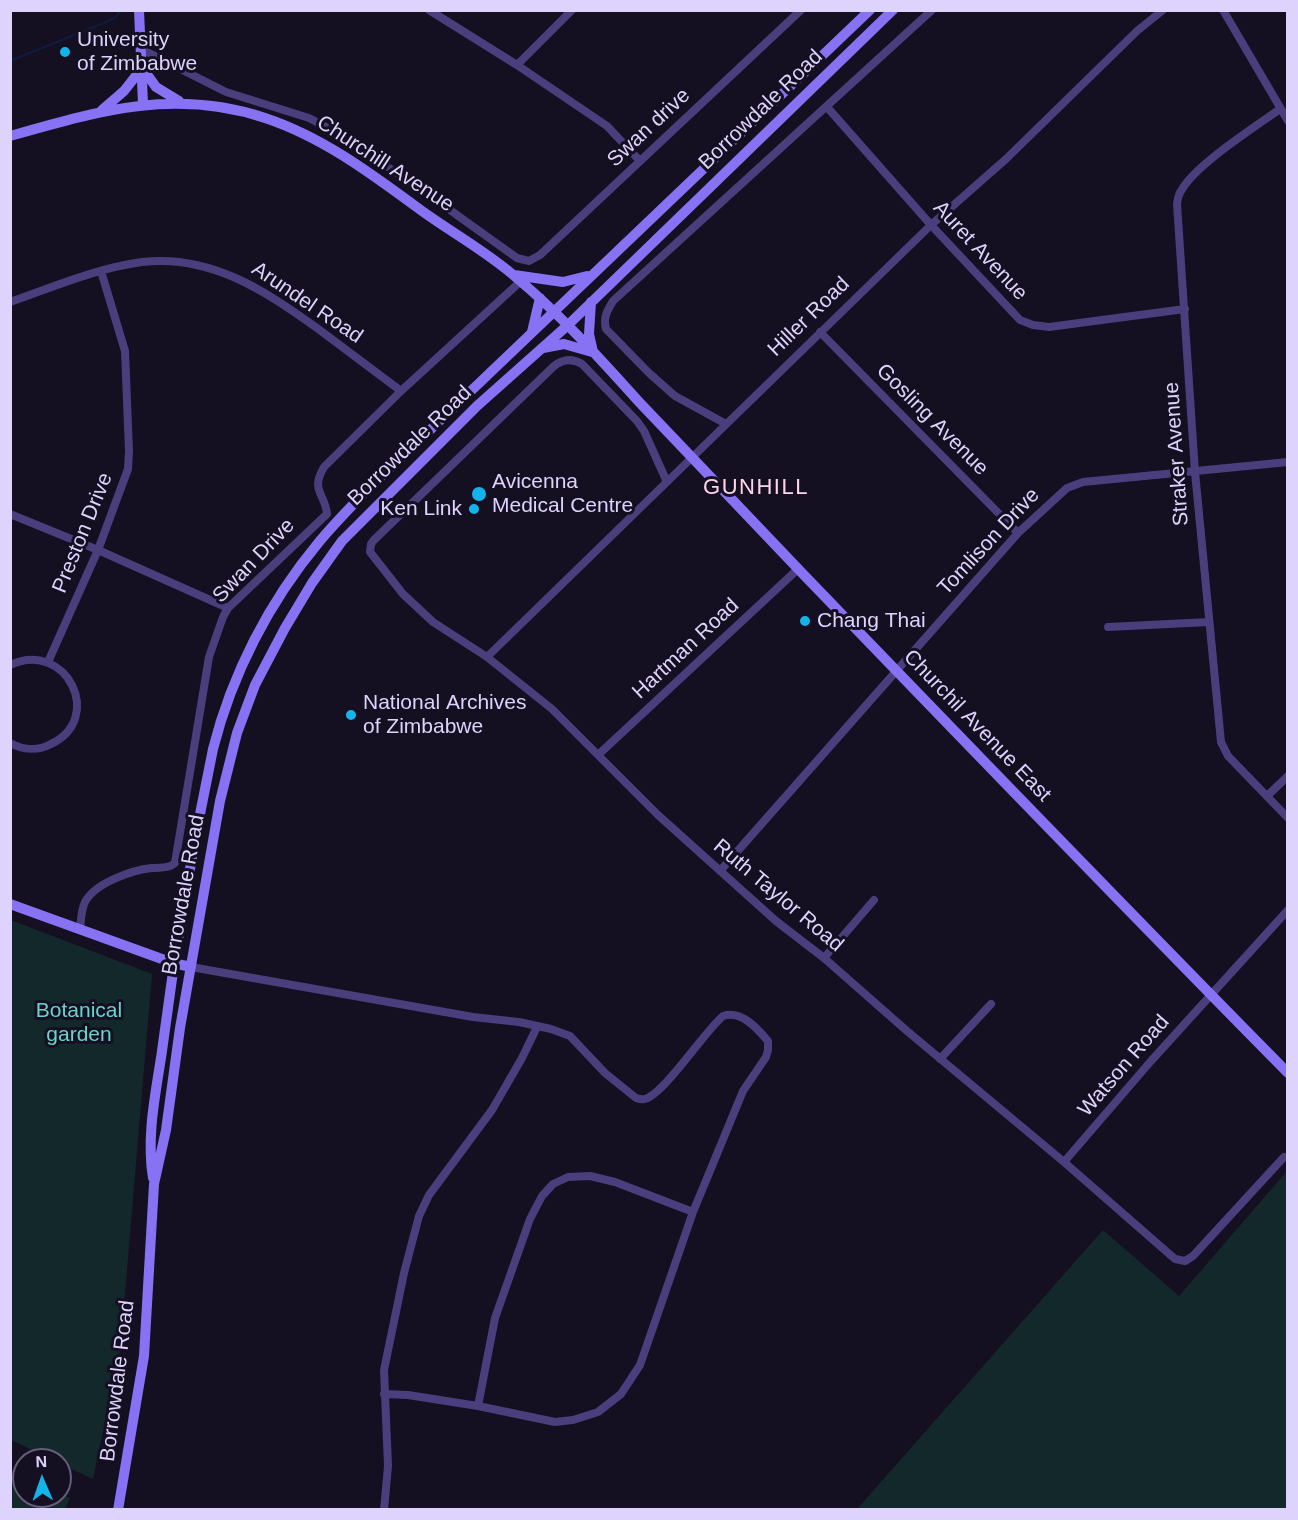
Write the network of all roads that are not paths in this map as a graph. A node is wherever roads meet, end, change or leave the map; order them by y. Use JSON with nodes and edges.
{"nodes":[{"id":1,"x":140,"y":10,"type":"edge"},
{"id":2,"x":429,"y":10,"type":"edge"},
{"id":3,"x":572,"y":10,"type":"edge"},
{"id":4,"x":801,"y":10,"type":"edge"},
{"id":5,"x":870,"y":10,"type":"edge"},
{"id":6,"x":892,"y":10,"type":"edge"},
{"id":7,"x":932,"y":10,"type":"edge"},
{"id":8,"x":1163,"y":10,"type":"edge"},
{"id":9,"x":1223,"y":10,"type":"edge"},
{"id":10,"x":141,"y":49,"type":"junction"},
{"id":11,"x":517,"y":65,"type":"junction"},
{"id":12,"x":142,"y":67,"type":"junction"},
{"id":13,"x":143,"y":104,"type":"junction"},
{"id":14,"x":184,"y":104,"type":"junction"},
{"id":15,"x":827,"y":107,"type":"junction"},
{"id":16,"x":1280,"y":109,"type":"junction"},
{"id":17,"x":102,"y":110,"type":"junction"},
{"id":18,"x":1287,"y":121,"type":"edge"},
{"id":19,"x":10,"y":136,"type":"edge"},
{"id":20,"x":640,"y":161,"type":"junction"},
{"id":21,"x":435,"y":199,"type":"junction"},
{"id":22,"x":425,"y":213,"type":"junction"},
{"id":23,"x":931,"y":225,"type":"junction"},
{"id":24,"x":101,"y":272,"type":"junction"},
{"id":25,"x":591,"y":275,"type":"junction"},
{"id":26,"x":518,"y":278,"type":"junction"},
{"id":27,"x":540,"y":297,"type":"junction"},
{"id":28,"x":10,"y":302,"type":"edge"},
{"id":29,"x":591,"y":302,"type":"junction"},
{"id":30,"x":1185,"y":309,"type":"junction"},
{"id":31,"x":553,"y":311,"type":"junction"},
{"id":32,"x":568,"y":325,"type":"junction"},
{"id":33,"x":820,"y":332,"type":"junction"},
{"id":34,"x":531,"y":334,"type":"junction"},
{"id":35,"x":542,"y":348,"type":"junction"},
{"id":36,"x":593,"y":352,"type":"junction"},
{"id":37,"x":401,"y":391,"type":"junction"},
{"id":38,"x":726,"y":424,"type":"junction"},
{"id":39,"x":692,"y":458,"type":"junction"},
{"id":40,"x":1287,"y":462,"type":"edge"},
{"id":41,"x":1196,"y":472,"type":"junction"},
{"id":42,"x":667,"y":482,"type":"junction"},
{"id":43,"x":10,"y":514,"type":"edge"},
{"id":44,"x":1018,"y":533,"type":"junction"},
{"id":45,"x":98,"y":550,"type":"junction"},
{"id":46,"x":798,"y":569,"type":"junction"},
{"id":47,"x":228,"y":608,"type":"junction"},
{"id":48,"x":1209,"y":622,"type":"junction"},
{"id":49,"x":1108,"y":627,"type":"dead end"},
{"id":50,"x":487,"y":657,"type":"junction"},
{"id":51,"x":48,"y":662,"type":"junction"},
{"id":52,"x":10,"y":665,"type":"edge"},
{"id":53,"x":896,"y":670,"type":"junction"},
{"id":54,"x":10,"y":743,"type":"edge"},
{"id":55,"x":598,"y":756,"type":"junction"},
{"id":56,"x":1287,"y":776,"type":"edge"},
{"id":57,"x":1267,"y":796,"type":"junction"},
{"id":58,"x":1287,"y":818,"type":"edge"},
{"id":59,"x":720,"y":871,"type":"junction"},
{"id":60,"x":874,"y":900,"type":"dead end"},
{"id":61,"x":10,"y":904,"type":"edge"},
{"id":62,"x":1287,"y":910,"type":"edge"},
{"id":63,"x":80,"y":930,"type":"junction"},
{"id":64,"x":824,"y":958,"type":"junction"},
{"id":65,"x":173,"y":963,"type":"junction"},
{"id":66,"x":191,"y":967,"type":"junction"},
{"id":67,"x":1211,"y":995,"type":"junction"},
{"id":68,"x":991,"y":1004,"type":"dead end"},
{"id":69,"x":537,"y":1027,"type":"junction"},
{"id":70,"x":940,"y":1059,"type":"junction"},
{"id":71,"x":1287,"y":1073,"type":"edge"},
{"id":72,"x":1284,"y":1156,"type":"dead end"},
{"id":73,"x":1064,"y":1162,"type":"junction"},
{"id":74,"x":154,"y":1184,"type":"junction"},
{"id":75,"x":693,"y":1212,"type":"junction"},
{"id":76,"x":384,"y":1394,"type":"junction"},
{"id":77,"x":478,"y":1406,"type":"junction"},
{"id":78,"x":118,"y":1509,"type":"edge"},
{"id":79,"x":384,"y":1509,"type":"edge"}],
"edges":[{"from":1,"to":10,"type":"main road"},
{"from":2,"to":11,"type":"street"},
{"from":3,"to":11,"type":"street"},
{"from":4,"to":20,"type":"street","name":"Swan drive"},
{"from":5,"to":25,"type":"main road","name":"Borrowdale Road"},
{"from":6,"to":29,"type":"main road","name":"Borrowdale Road"},
{"from":7,"to":15,"type":"street"},
{"from":8,"to":23,"type":"street","name":"Hiller Road"},
{"from":9,"to":16,"type":"street"},
{"from":10,"to":12,"type":"main road"},
{"from":10,"to":21,"type":"street"},
{"from":11,"to":20,"type":"street"},
{"from":12,"to":13,"type":"main road"},
{"from":12,"to":14,"type":"main road"},
{"from":12,"to":17,"type":"main road"},
{"from":13,"to":14,"type":"main road","name":"Churchill Avenue"},
{"from":13,"to":17,"type":"main road","name":"Churchill Avenue"},
{"from":14,"to":22,"type":"main road","name":"Churchill Avenue"},
{"from":15,"to":23,"type":"street","name":"Auret Avenue"},
{"from":15,"to":38,"type":"street"},
{"from":16,"to":18,"type":"street"},
{"from":16,"to":30,"type":"street","name":"Straker Avenue"},
{"from":17,"to":19,"type":"main road","name":"Churchill Avenue"},
{"from":20,"to":21,"type":"street","name":"Swan drive"},
{"from":21,"to":22,"type":"street"},
{"from":22,"to":26,"type":"main road","name":"Churchill Avenue"},
{"from":23,"to":30,"type":"street","name":"Auret Avenue"},
{"from":23,"to":33,"type":"street","name":"Hiller Road"},
{"from":24,"to":28,"type":"street","name":"Arundel Road"},
{"from":24,"to":37,"type":"street","name":"Arundel Road"},
{"from":24,"to":45,"type":"street","name":"Preston Drive"},
{"from":25,"to":26,"type":"main road"},
{"from":25,"to":31,"type":"main road","name":"Borrowdale Road"},
{"from":26,"to":27,"type":"main road","name":"Churchill Avenue"},
{"from":26,"to":37,"type":"street","name":"Swan Drive"},
{"from":27,"to":31,"type":"main road","name":"Churchill Avenue"},
{"from":27,"to":34,"type":"main road"},
{"from":29,"to":32,"type":"main road","name":"Borrowdale Road"},
{"from":29,"to":36,"type":"main road"},
{"from":30,"to":41,"type":"street","name":"Straker Avenue"},
{"from":31,"to":32,"type":"main road","name":"Churchill Avenue"},
{"from":31,"to":34,"type":"main road","name":"Borrowdale Road"},
{"from":32,"to":35,"type":"main road","name":"Borrowdale Road"},
{"from":32,"to":36,"type":"main road","name":"Churchil Avenue East"},
{"from":33,"to":38,"type":"street","name":"Hiller Road"},
{"from":33,"to":44,"type":"street","name":"Gosling Avenue"},
{"from":34,"to":65,"type":"main road","name":"Borrowdale Road"},
{"from":35,"to":36,"type":"main road"},
{"from":35,"to":66,"type":"main road","name":"Borrowdale Road"},
{"from":36,"to":39,"type":"main road","name":"Churchil Avenue East"},
{"from":37,"to":47,"type":"street","name":"Swan Drive"},
{"from":38,"to":39,"type":"street","name":"Hiller Road"},
{"from":39,"to":42,"type":"street","name":"Hiller Road"},
{"from":39,"to":46,"type":"main road","name":"Churchil Avenue East"},
{"from":40,"to":41,"type":"street","name":"Tomlison Drive"},
{"from":41,"to":44,"type":"street","name":"Tomlison Drive"},
{"from":41,"to":48,"type":"street","name":"Straker Avenue"},
{"from":42,"to":50,"type":"street","name":"Hiller Road"},
{"from":42,"to":50,"type":"street","name":"Ruth Taylor Road"},
{"from":43,"to":45,"type":"street"},
{"from":44,"to":53,"type":"street","name":"Tomlison Drive"},
{"from":45,"to":47,"type":"street"},
{"from":45,"to":51,"type":"street","name":"Preston Drive"},
{"from":46,"to":53,"type":"main road","name":"Churchil Avenue East"},
{"from":46,"to":55,"type":"street","name":"Hartman Road"},
{"from":47,"to":63,"type":"street","name":"Swan Drive"},
{"from":48,"to":49,"type":"street"},
{"from":48,"to":57,"type":"street","name":"Straker Avenue"},
{"from":50,"to":55,"type":"street","name":"Ruth Taylor Road"},
{"from":51,"to":52,"type":"street"},
{"from":51,"to":54,"type":"street"},
{"from":53,"to":59,"type":"street","name":"Tomlison Drive"},
{"from":53,"to":67,"type":"main road","name":"Churchil Avenue East"},
{"from":55,"to":59,"type":"street","name":"Ruth Taylor Road"},
{"from":56,"to":57,"type":"street"},
{"from":57,"to":58,"type":"street","name":"Straker Avenue"},
{"from":59,"to":64,"type":"street","name":"Ruth Taylor Road"},
{"from":60,"to":64,"type":"street"},
{"from":61,"to":63,"type":"main road"},
{"from":62,"to":67,"type":"street","name":"Watson Road"},
{"from":63,"to":65,"type":"main road"},
{"from":64,"to":70,"type":"street","name":"Ruth Taylor Road"},
{"from":65,"to":66,"type":"main road"},
{"from":65,"to":74,"type":"main road","name":"Borrowdale Road"},
{"from":66,"to":69,"type":"street"},
{"from":66,"to":74,"type":"main road","name":"Borrowdale Road"},
{"from":67,"to":71,"type":"main road","name":"Churchil Avenue East"},
{"from":67,"to":73,"type":"street","name":"Watson Road"},
{"from":68,"to":70,"type":"street"},
{"from":69,"to":75,"type":"street"},
{"from":69,"to":76,"type":"street"},
{"from":70,"to":73,"type":"street","name":"Ruth Taylor Road"},
{"from":72,"to":73,"type":"street","name":"Ruth Taylor Road"},
{"from":74,"to":78,"type":"main road","name":"Borrowdale Road"},
{"from":75,"to":77,"type":"street"},
{"from":75,"to":77,"type":"street"},
{"from":76,"to":77,"type":"street"},
{"from":76,"to":79,"type":"street"}]}
